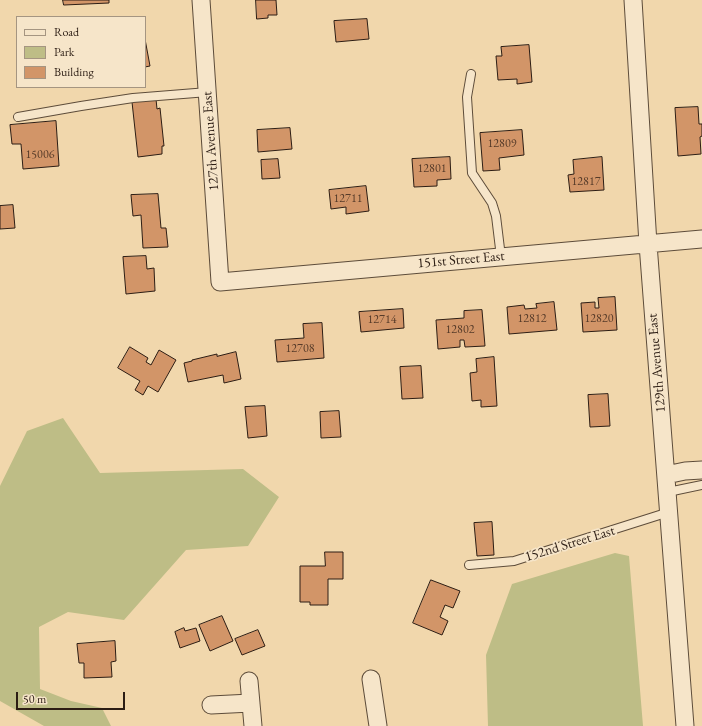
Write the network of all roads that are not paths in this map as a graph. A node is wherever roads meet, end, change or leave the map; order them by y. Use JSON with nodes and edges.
{"nodes":[{"id":1,"x":202,"y":0,"type":"edge"},
{"id":2,"x":632,"y":0,"type":"edge"},
{"id":3,"x":471,"y":74,"type":"dead end"},
{"id":4,"x":208,"y":92,"type":"junction"},
{"id":5,"x":18,"y":117,"type":"dead end"},
{"id":6,"x":702,"y":240,"type":"edge"},
{"id":7,"x":648,"y":244,"type":"junction"},
{"id":8,"x":501,"y":257,"type":"junction"},
{"id":9,"x":220,"y":282,"type":"joint"},
{"id":10,"x":702,"y":470,"type":"edge"},
{"id":11,"x":666,"y":475,"type":"junction"},
{"id":12,"x":702,"y":485,"type":"edge"},
{"id":13,"x":668,"y":492,"type":"junction"},
{"id":14,"x":669,"y":512,"type":"junction"},
{"id":15,"x":469,"y":565,"type":"dead end"},
{"id":16,"x":371,"y":679,"type":"dead end"},
{"id":17,"x":249,"y":681,"type":"dead end"},
{"id":18,"x":251,"y":703,"type":"junction"},
{"id":19,"x":211,"y":705,"type":"dead end"},
{"id":20,"x":253,"y":726,"type":"edge"},
{"id":21,"x":378,"y":726,"type":"edge"},
{"id":22,"x":685,"y":726,"type":"edge"}],
"edges":[{"from":1,"to":4,"type":"street","name":"127th Avenue East"},
{"from":2,"to":7,"type":"street","name":"129th Avenue East"},
{"from":3,"to":8,"type":"lane"},
{"from":4,"to":5,"type":"lane"},
{"from":4,"to":9,"type":"street","name":"127th Avenue East"},
{"from":6,"to":7,"type":"street","name":"151st Street East"},
{"from":7,"to":8,"type":"street","name":"151st Street East"},
{"from":7,"to":11,"type":"street","name":"129th Avenue East"},
{"from":8,"to":9,"type":"street","name":"151st Street East"},
{"from":10,"to":11,"type":"street"},
{"from":11,"to":13,"type":"street","name":"129th Avenue East"},
{"from":12,"to":13,"type":"lane"},
{"from":13,"to":14,"type":"street","name":"129th Avenue East"},
{"from":14,"to":15,"type":"lane","name":"152nd Street East"},
{"from":14,"to":22,"type":"street","name":"129th Avenue East"},
{"from":16,"to":21,"type":"street"},
{"from":17,"to":18,"type":"street"},
{"from":18,"to":19,"type":"street"},
{"from":18,"to":20,"type":"street"}]}
